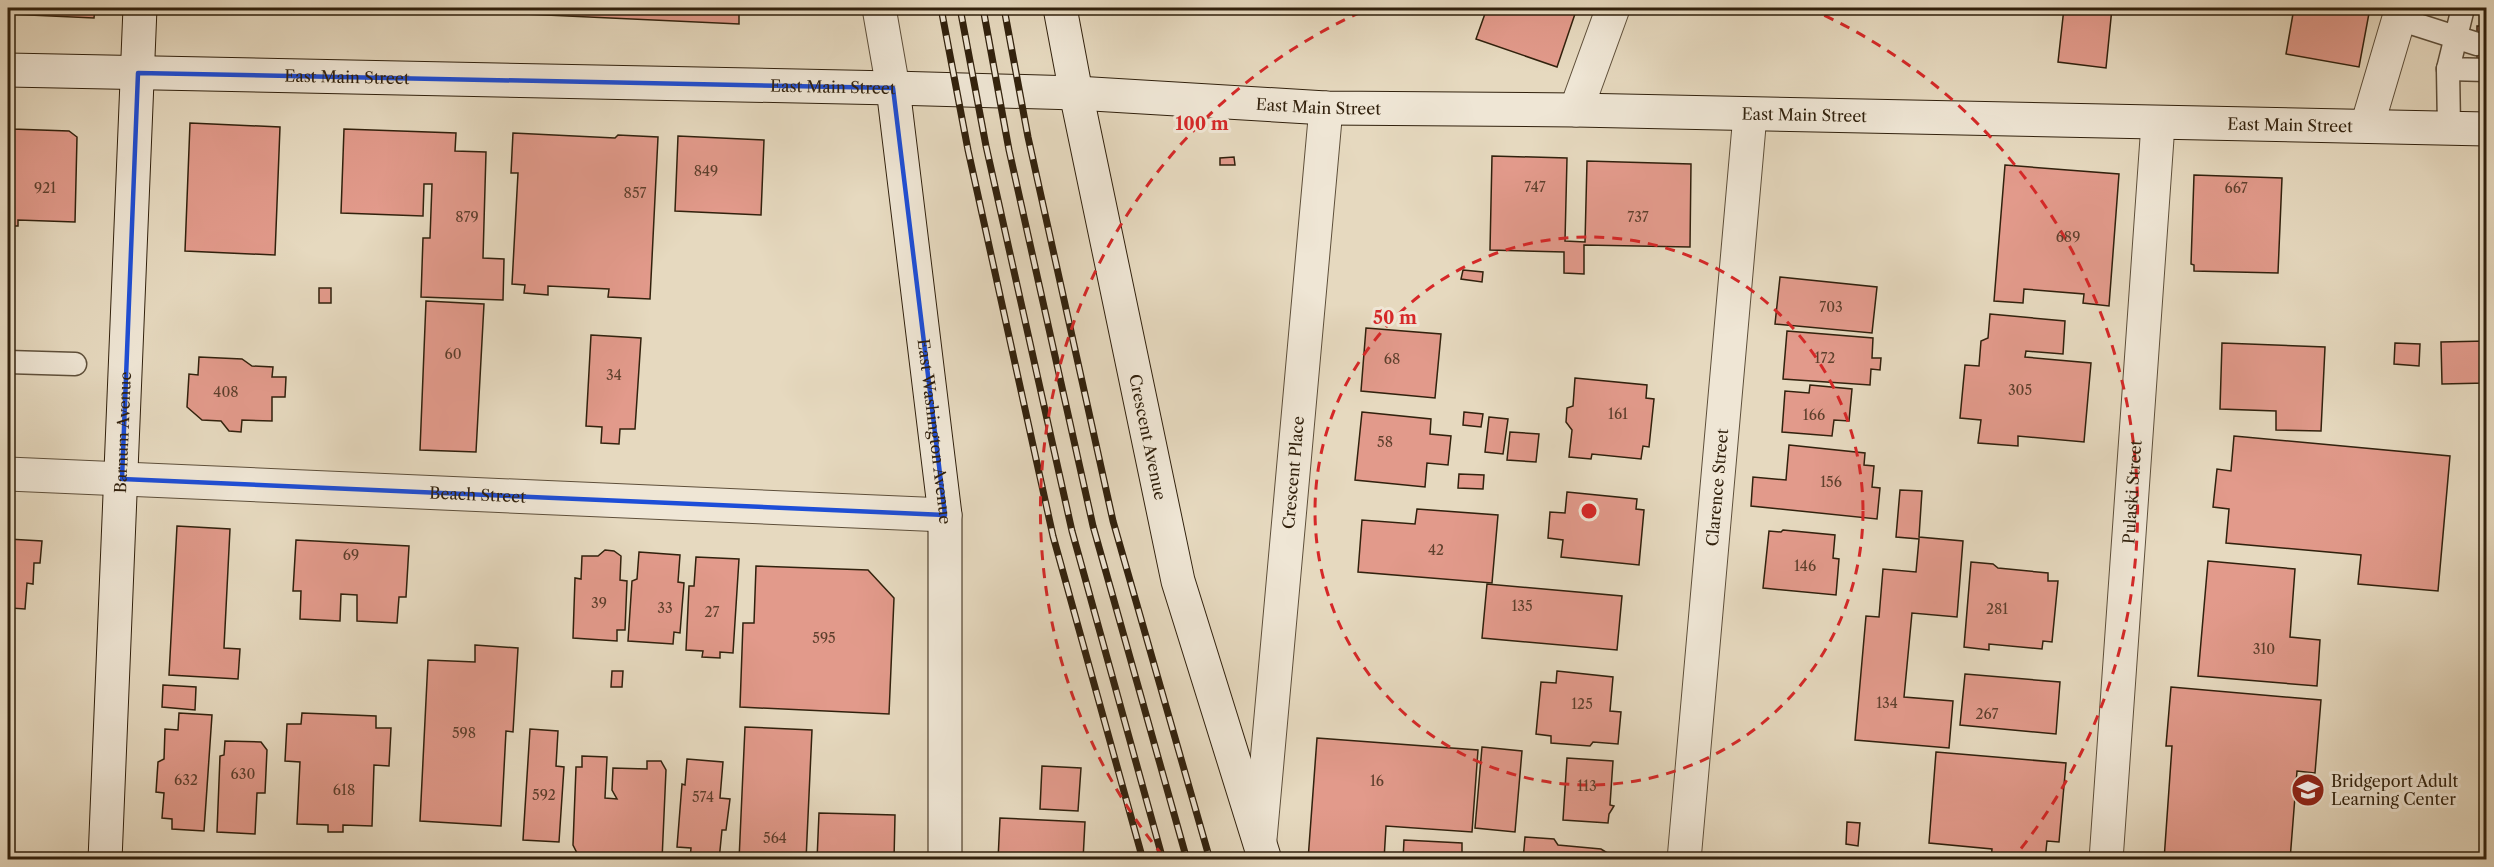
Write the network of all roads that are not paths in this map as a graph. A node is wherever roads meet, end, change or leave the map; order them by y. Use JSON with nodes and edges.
{"nodes":[{"id":1,"x":140,"y":8,"type":"edge"},
{"id":2,"x":879,"y":8,"type":"edge"},
{"id":3,"x":1060,"y":8,"type":"edge"},
{"id":4,"x":1613,"y":8,"type":"edge"},
{"id":5,"x":2463,"y":8,"type":"edge"},
{"id":6,"x":2400,"y":13,"type":"edge"},
{"id":7,"x":2467,"y":40,"type":"junction"},
{"id":8,"x":2448,"y":69,"type":"junction"},
{"id":9,"x":8,"y":70,"type":"edge"},
{"id":10,"x":2487,"y":70,"type":"edge"},
{"id":11,"x":138,"y":73,"type":"junction"},
{"id":12,"x":893,"y":88,"type":"junction"},
{"id":13,"x":1076,"y":93,"type":"junction"},
{"id":14,"x":1326,"y":108,"type":"junction"},
{"id":15,"x":1576,"y":110,"type":"junction"},
{"id":16,"x":1750,"y":115,"type":"junction"},
{"id":17,"x":2158,"y":124,"type":"junction"},
{"id":18,"x":2367,"y":126,"type":"junction"},
{"id":19,"x":2449,"y":128,"type":"junction"},
{"id":20,"x":2487,"y":129,"type":"edge"},
{"id":21,"x":8,"y":362,"type":"edge"},
{"id":22,"x":75,"y":364,"type":"dead end"},
{"id":23,"x":8,"y":474,"type":"edge"},
{"id":24,"x":122,"y":479,"type":"junction"},
{"id":25,"x":945,"y":515,"type":"junction"},
{"id":26,"x":1262,"y":849,"type":"edge"},
{"id":27,"x":105,"y":860,"type":"edge"},
{"id":28,"x":945,"y":860,"type":"edge"},
{"id":29,"x":1683,"y":860,"type":"edge"},
{"id":30,"x":2106,"y":860,"type":"edge"}],
"edges":[{"from":1,"to":11,"type":"street","name":"Barnum Avenue"},
{"from":2,"to":12,"type":"street","name":"East Washington Avenue"},
{"from":3,"to":13,"type":"street","name":"Crescent Avenue"},
{"from":4,"to":15,"type":"street"},
{"from":5,"to":7,"type":"lane"},
{"from":6,"to":7,"type":"lane"},
{"from":6,"to":18,"type":"street"},
{"from":7,"to":8,"type":"lane"},
{"from":8,"to":10,"type":"lane"},
{"from":8,"to":19,"type":"lane"},
{"from":9,"to":11,"type":"street","name":"East Main Street"},
{"from":11,"to":12,"type":"street","name":"East Main Street"},
{"from":11,"to":24,"type":"street","name":"Barnum Avenue"},
{"from":12,"to":13,"type":"street","name":"East Main Street"},
{"from":12,"to":25,"type":"street","name":"East Washington Avenue"},
{"from":13,"to":14,"type":"street","name":"East Main Street"},
{"from":13,"to":26,"type":"street","name":"Crescent Avenue"},
{"from":14,"to":15,"type":"street","name":"East Main Street"},
{"from":14,"to":26,"type":"street","name":"Crescent Place"},
{"from":15,"to":16,"type":"street","name":"East Main Street"},
{"from":16,"to":17,"type":"street","name":"East Main Street"},
{"from":16,"to":29,"type":"street","name":"Clarence Street"},
{"from":17,"to":18,"type":"street","name":"East Main Street"},
{"from":17,"to":30,"type":"street","name":"Pulaski Street"},
{"from":18,"to":19,"type":"street","name":"East Main Street"},
{"from":19,"to":20,"type":"street","name":"East Main Street"},
{"from":21,"to":22,"type":"lane"},
{"from":23,"to":24,"type":"street","name":"Beach Street"},
{"from":24,"to":25,"type":"street","name":"Beach Street"},
{"from":24,"to":27,"type":"street","name":"Barnum Avenue"},
{"from":25,"to":28,"type":"street","name":"East Washington Avenue"}]}
